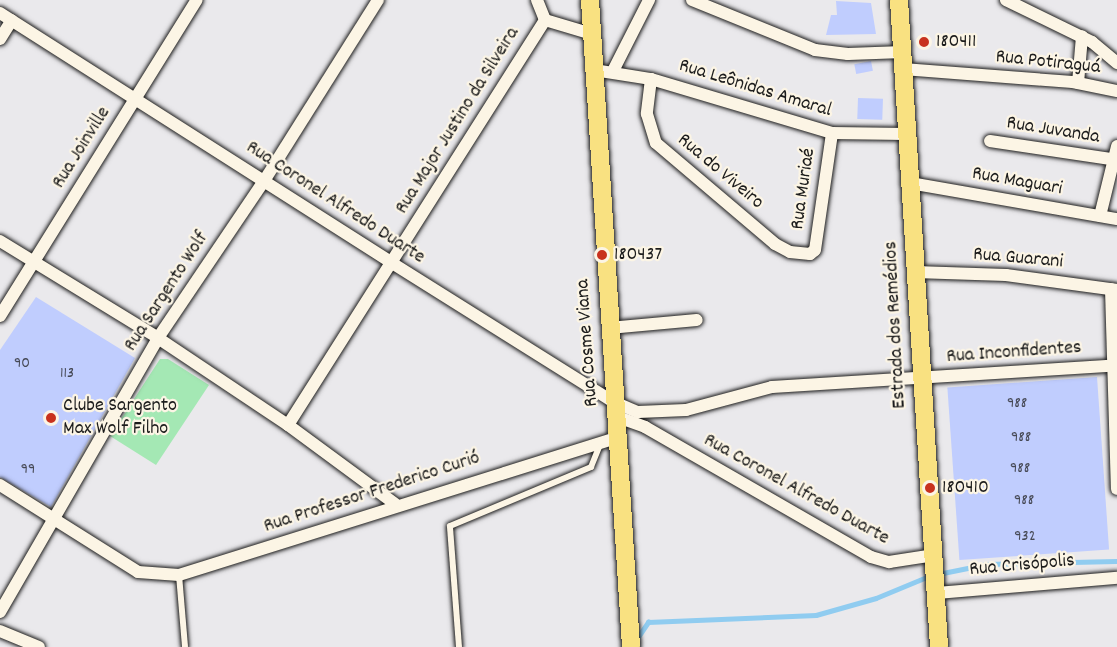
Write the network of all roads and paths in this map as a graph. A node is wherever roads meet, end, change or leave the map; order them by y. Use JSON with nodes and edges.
{"nodes":[{"id":1,"x":197,"y":0,"type":"edge"},
{"id":2,"x":378,"y":0,"type":"edge"},
{"id":3,"x":537,"y":0,"type":"edge"},
{"id":4,"x":590,"y":0,"type":"edge"},
{"id":5,"x":649,"y":0,"type":"edge"},
{"id":6,"x":692,"y":0,"type":"edge"},
{"id":7,"x":899,"y":0,"type":"edge"},
{"id":8,"x":1006,"y":0,"type":"edge"},
{"id":9,"x":0,"y":12,"type":"edge"},
{"id":10,"x":12,"y":20,"type":"junction"},
{"id":11,"x":545,"y":20,"type":"junction"},
{"id":12,"x":592,"y":34,"type":"junction"},
{"id":13,"x":1082,"y":36,"type":"junction"},
{"id":14,"x":0,"y":39,"type":"edge"},
{"id":15,"x":903,"y":60,"type":"junction"},
{"id":16,"x":1117,"y":63,"type":"edge"},
{"id":17,"x":594,"y":70,"type":"junction"},
{"id":18,"x":613,"y":71,"type":"junction"},
{"id":19,"x":651,"y":79,"type":"junction"},
{"id":20,"x":1078,"y":83,"type":"junction"},
{"id":21,"x":1117,"y":91,"type":"edge"},
{"id":22,"x":135,"y":99,"type":"junction"},
{"id":23,"x":832,"y":133,"type":"junction"},
{"id":24,"x":906,"y":134,"type":"junction"},
{"id":25,"x":990,"y":141,"type":"dead end"},
{"id":26,"x":1117,"y":146,"type":"edge"},
{"id":27,"x":1111,"y":159,"type":"junction"},
{"id":28,"x":264,"y":181,"type":"junction"},
{"id":29,"x":910,"y":183,"type":"junction"},
{"id":30,"x":1100,"y":216,"type":"junction"},
{"id":31,"x":1117,"y":219,"type":"edge"},
{"id":32,"x":0,"y":241,"type":"edge"},
{"id":33,"x":815,"y":250,"type":"joint"},
{"id":34,"x":33,"y":263,"type":"junction"},
{"id":35,"x":392,"y":263,"type":"junction"},
{"id":36,"x":915,"y":272,"type":"junction"},
{"id":37,"x":1114,"y":290,"type":"edge"},
{"id":38,"x":0,"y":316,"type":"edge"},
{"id":39,"x":697,"y":320,"type":"dead end"},
{"id":40,"x":609,"y":328,"type":"junction"},
{"id":41,"x":158,"y":338,"type":"junction"},
{"id":42,"x":1110,"y":366,"type":"junction"},
{"id":43,"x":920,"y":378,"type":"junction"},
{"id":44,"x":614,"y":409,"type":"junction"},
{"id":45,"x":288,"y":424,"type":"junction"},
{"id":46,"x":609,"y":440,"type":"junction"},
{"id":47,"x":0,"y":485,"type":"edge"},
{"id":48,"x":1117,"y":489,"type":"edge"},
{"id":49,"x":395,"y":504,"type":"junction"},
{"id":50,"x":56,"y":517,"type":"junction"},
{"id":51,"x":935,"y":560,"type":"junction"},
{"id":52,"x":178,"y":575,"type":"junction"},
{"id":53,"x":1114,"y":577,"type":"edge"},
{"id":54,"x":937,"y":592,"type":"junction"},
{"id":55,"x":0,"y":612,"type":"edge"},
{"id":56,"x":0,"y":631,"type":"edge"},
{"id":57,"x":630,"y":641,"type":"edge"},
{"id":58,"x":39,"y":647,"type":"edge"},
{"id":59,"x":185,"y":647,"type":"edge"},
{"id":60,"x":459,"y":647,"type":"edge"},
{"id":61,"x":939,"y":647,"type":"edge"}],
"edges":[{"from":1,"to":22,"type":"street","name":"Rua Joinville"},
{"from":2,"to":28,"type":"street","name":"Rua Sargento Wolf"},
{"from":3,"to":11,"type":"street"},
{"from":4,"to":12,"type":"main road","name":"Rua Cosme Viana"},
{"from":5,"to":18,"type":"street"},
{"from":6,"to":15,"type":"street","name":"Rua Potiraguá"},
{"from":7,"to":15,"type":"main road","name":"Estrada dos Remédios"},
{"from":8,"to":13,"type":"street"},
{"from":9,"to":10,"type":"street","name":"Rua Coronel Alfredo Duarte"},
{"from":10,"to":14,"type":"street"},
{"from":10,"to":22,"type":"street","name":"Rua Coronel Alfredo Duarte"},
{"from":11,"to":12,"type":"street"},
{"from":11,"to":35,"type":"street","name":"Rua Major Justino da Silveira"},
{"from":12,"to":17,"type":"main road","name":"Rua Cosme Viana"},
{"from":13,"to":16,"type":"street"},
{"from":13,"to":20,"type":"street"},
{"from":15,"to":20,"type":"street","name":"Rua Potiraguá"},
{"from":15,"to":24,"type":"main road","name":"Estrada dos Remédios"},
{"from":17,"to":18,"type":"street","name":"Rua Leônidas Amaral"},
{"from":17,"to":40,"type":"main road","name":"Rua Cosme Viana"},
{"from":18,"to":19,"type":"street","name":"Rua Leônidas Amaral"},
{"from":19,"to":23,"type":"street","name":"Rua Leônidas Amaral"},
{"from":19,"to":33,"type":"street","name":"Rua do Viveiro"},
{"from":20,"to":21,"type":"street","name":"Rua Potiraguá"},
{"from":22,"to":28,"type":"street","name":"Rua Coronel Alfredo Duarte"},
{"from":22,"to":34,"type":"street","name":"Rua Joinville"},
{"from":23,"to":24,"type":"street","name":"Rua Leônidas Amaral"},
{"from":23,"to":33,"type":"street","name":"Rua Muriaé"},
{"from":24,"to":29,"type":"main road","name":"Estrada dos Remédios"},
{"from":25,"to":27,"type":"street","name":"Rua Juvanda"},
{"from":26,"to":27,"type":"street"},
{"from":27,"to":30,"type":"street"},
{"from":28,"to":35,"type":"street","name":"Rua Coronel Alfredo Duarte"},
{"from":28,"to":41,"type":"street","name":"Rua Sargento Wolf"},
{"from":29,"to":30,"type":"street","name":"Rua Maguari"},
{"from":29,"to":36,"type":"main road","name":"Estrada dos Remédios"},
{"from":30,"to":31,"type":"street","name":"Rua Maguari"},
{"from":32,"to":34,"type":"street"},
{"from":34,"to":38,"type":"street","name":"Rua Joinville"},
{"from":34,"to":41,"type":"street"},
{"from":35,"to":44,"type":"street","name":"Rua Coronel Alfredo Duarte"},
{"from":35,"to":45,"type":"street","name":"Rua Major Justino da Silveira"},
{"from":36,"to":37,"type":"street","name":"Rua Guarani"},
{"from":36,"to":43,"type":"main road","name":"Estrada dos Remédios"},
{"from":37,"to":42,"type":"street"},
{"from":39,"to":40,"type":"street"},
{"from":40,"to":44,"type":"main road","name":"Rua Cosme Viana"},
{"from":41,"to":45,"type":"street"},
{"from":41,"to":50,"type":"street","name":"Rua Sargento Wolf"},
{"from":42,"to":43,"type":"street","name":"Rua Inconfidentes"},
{"from":42,"to":48,"type":"street"},
{"from":43,"to":44,"type":"street","name":"Rua Coronel Alfredo Duarte"},
{"from":43,"to":51,"type":"main road","name":"Estrada dos Remédios"},
{"from":44,"to":46,"type":"main road","name":"Rua Cosme Viana"},
{"from":44,"to":51,"type":"street","name":"Rua Coronel Alfredo Duarte"},
{"from":45,"to":49,"type":"street"},
{"from":46,"to":49,"type":"street","name":"Rua Professor Frederico Curió"},
{"from":46,"to":57,"type":"main road","name":"Rua Cosme Viana"},
{"from":46,"to":60,"type":"lane"},
{"from":47,"to":50,"type":"street"},
{"from":49,"to":52,"type":"street","name":"Rua Professor Frederico Curió"},
{"from":50,"to":52,"type":"street","name":"Rua Professor Frederico Curió"},
{"from":50,"to":55,"type":"street","name":"Rua Sargento Wolf"},
{"from":51,"to":54,"type":"main road","name":"Estrada dos Remédios"},
{"from":52,"to":59,"type":"lane"},
{"from":53,"to":54,"type":"street","name":"Rua Crisópolis"},
{"from":54,"to":61,"type":"main road","name":"Estrada dos Remédios"},
{"from":56,"to":58,"type":"street"}]}
